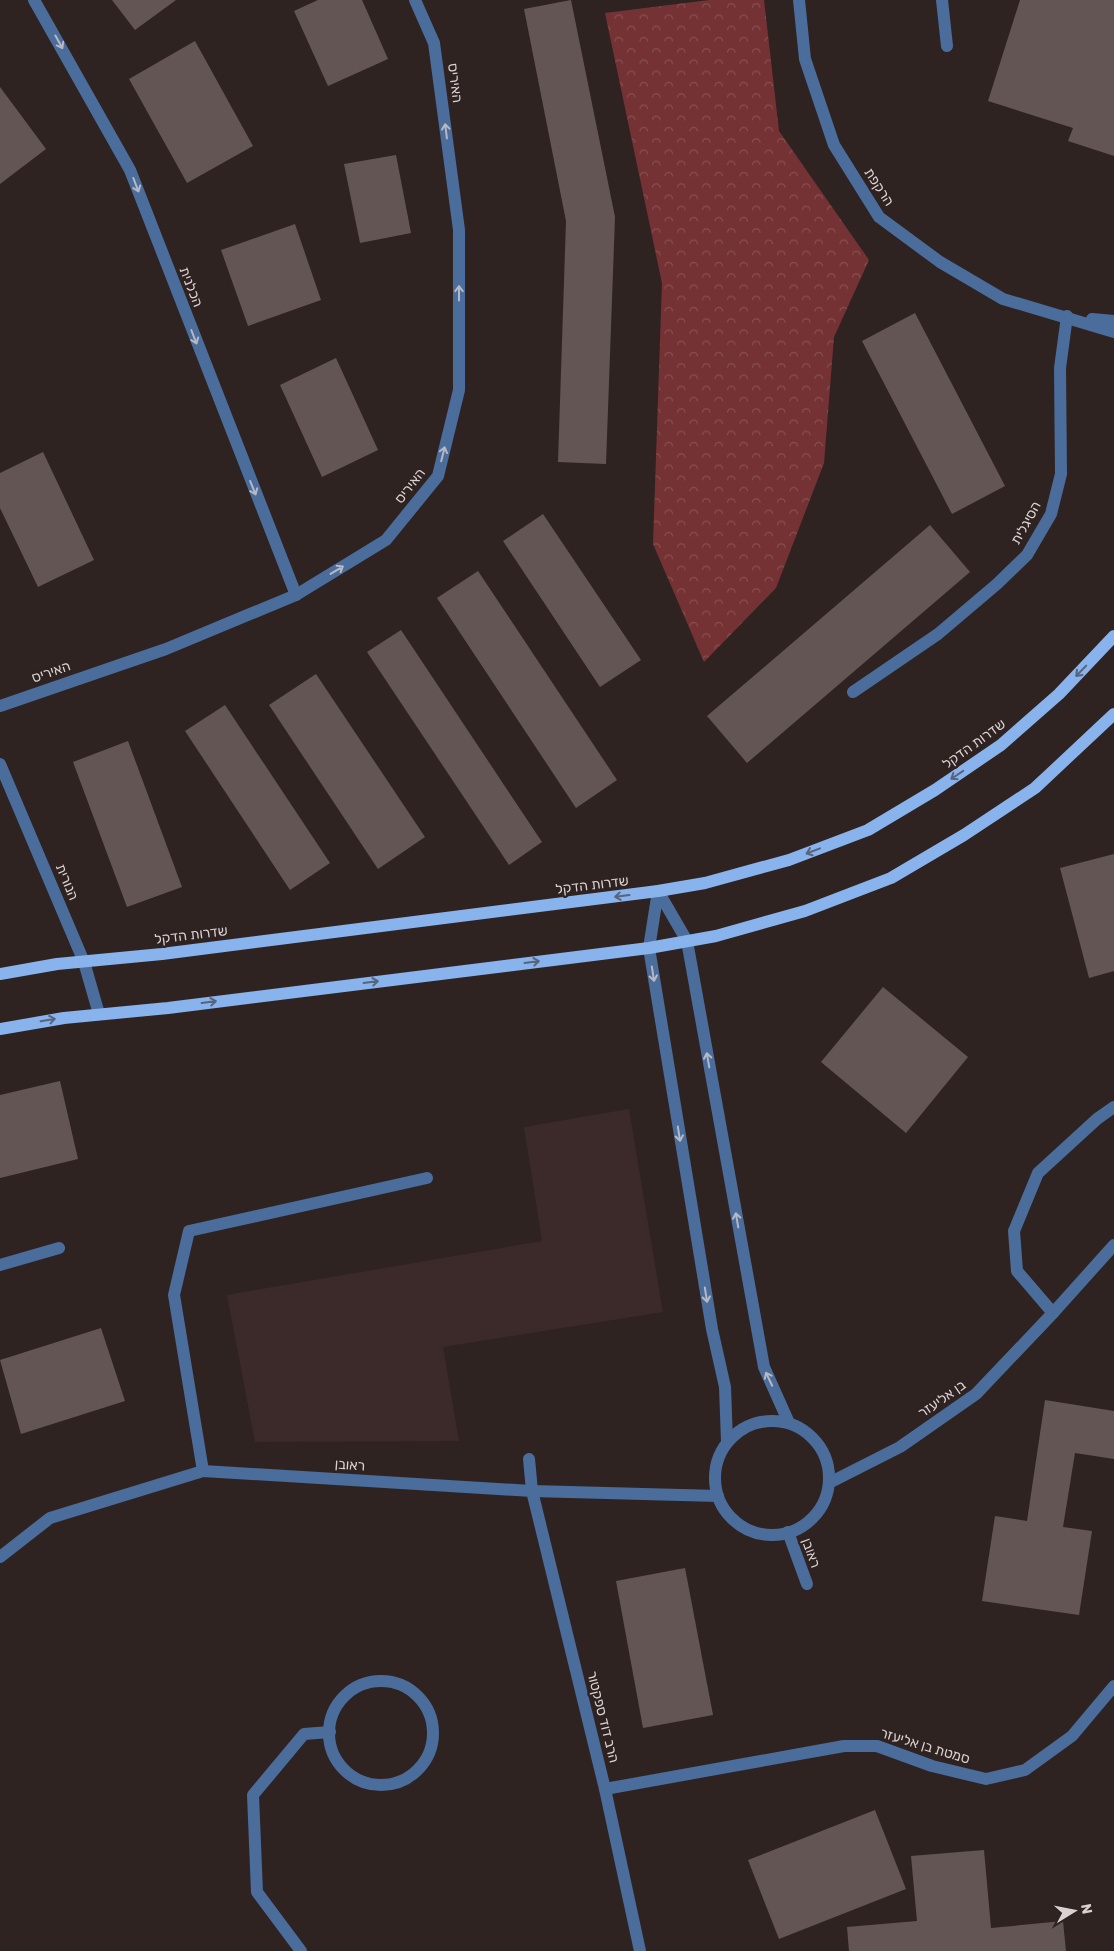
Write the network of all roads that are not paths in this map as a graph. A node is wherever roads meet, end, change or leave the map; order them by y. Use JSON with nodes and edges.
{"nodes":[{"id":1,"x":34,"y":0,"type":"edge"},
{"id":2,"x":414,"y":0,"type":"edge"},
{"id":3,"x":799,"y":0,"type":"edge"},
{"id":4,"x":942,"y":0,"type":"edge"},
{"id":5,"x":947,"y":46,"type":"dead end"},
{"id":6,"x":1067,"y":316,"type":"junction"},
{"id":7,"x":1114,"y":321,"type":"edge"},
{"id":8,"x":1114,"y":332,"type":"edge"},
{"id":9,"x":296,"y":596,"type":"junction"},
{"id":10,"x":1114,"y":636,"type":"edge"},
{"id":11,"x":853,"y":692,"type":"dead end"},
{"id":12,"x":0,"y":706,"type":"edge"},
{"id":13,"x":1114,"y":714,"type":"edge"},
{"id":14,"x":0,"y":764,"type":"edge"},
{"id":15,"x":658,"y":891,"type":"junction"},
{"id":16,"x":687,"y":941,"type":"junction"},
{"id":17,"x":649,"y":948,"type":"junction"},
{"id":18,"x":84,"y":962,"type":"junction"},
{"id":19,"x":0,"y":974,"type":"edge"},
{"id":20,"x":98,"y":1014,"type":"junction"},
{"id":21,"x":0,"y":1029,"type":"edge"},
{"id":22,"x":1114,"y":1107,"type":"edge"},
{"id":23,"x":427,"y":1178,"type":"dead end"},
{"id":24,"x":1114,"y":1245,"type":"edge"},
{"id":25,"x":59,"y":1248,"type":"dead end"},
{"id":26,"x":0,"y":1265,"type":"edge"},
{"id":27,"x":1053,"y":1313,"type":"junction"},
{"id":28,"x":789,"y":1423,"type":"junction"},
{"id":29,"x":727,"y":1442,"type":"junction"},
{"id":30,"x":529,"y":1459,"type":"dead end"},
{"id":31,"x":202,"y":1471,"type":"junction"},
{"id":32,"x":829,"y":1483,"type":"junction"},
{"id":33,"x":532,"y":1492,"type":"junction"},
{"id":34,"x":718,"y":1496,"type":"junction"},
{"id":35,"x":788,"y":1532,"type":"junction"},
{"id":36,"x":0,"y":1557,"type":"edge"},
{"id":37,"x":807,"y":1584,"type":"dead end"},
{"id":38,"x":1114,"y":1686,"type":"edge"},
{"id":39,"x":330,"y":1732,"type":"junction"},
{"id":40,"x":606,"y":1789,"type":"junction"},
{"id":41,"x":301,"y":1951,"type":"edge"},
{"id":42,"x":640,"y":1951,"type":"edge"}],
"edges":[{"from":1,"to":9,"type":"street","name":"הכלנית","one_way":true},
{"from":9,"to":2,"type":"street","name":"האיריס","one_way":true},
{"from":3,"to":6,"type":"street","name":"הרקפת"},
{"from":4,"to":5,"type":"street"},
{"from":6,"to":7,"type":"street","name":"הרקפת"},
{"from":6,"to":8,"type":"street","name":"הרקפת"},
{"from":6,"to":11,"type":"street","name":"הסיגלית"},
{"from":9,"to":12,"type":"street","name":"האיריס"},
{"from":10,"to":15,"type":"main road","name":"שדרות הדקל","one_way":true},
{"from":13,"to":16,"type":"main road"},
{"from":14,"to":18,"type":"street","name":"הנורית"},
{"from":15,"to":16,"type":"street"},
{"from":15,"to":17,"type":"street"},
{"from":15,"to":18,"type":"main road","name":"שדרות הדקל","one_way":true},
{"from":16,"to":17,"type":"main road"},
{"from":28,"to":16,"type":"street","one_way":true},
{"from":20,"to":17,"type":"main road","one_way":true},
{"from":17,"to":29,"type":"street","one_way":true},
{"from":18,"to":19,"type":"main road","name":"שדרות הדקל"},
{"from":18,"to":20,"type":"street","name":"הנורית"},
{"from":21,"to":20,"type":"main road","one_way":true},
{"from":22,"to":27,"type":"street"},
{"from":23,"to":31,"type":"street"},
{"from":24,"to":27,"type":"street","name":"בן אליעזר"},
{"from":25,"to":26,"type":"street"},
{"from":27,"to":32,"type":"street","name":"בן אליעזר"},
{"from":28,"to":29,"type":"street"},
{"from":28,"to":32,"type":"street"},
{"from":29,"to":34,"type":"street"},
{"from":30,"to":33,"type":"street","name":"הרב דוד ספקטור"},
{"from":31,"to":33,"type":"street","name":"ראובן"},
{"from":31,"to":36,"type":"street","name":"ראובן"},
{"from":32,"to":35,"type":"street"},
{"from":33,"to":34,"type":"street","name":"ראובן"},
{"from":33,"to":40,"type":"street","name":"הרב דוד ספקטור"},
{"from":34,"to":35,"type":"street"},
{"from":35,"to":37,"type":"street","name":"ראובן"},
{"from":38,"to":40,"type":"street","name":"סמטת בן אליעזר"},
{"from":39,"to":39,"type":"street"},
{"from":39,"to":41,"type":"street"},
{"from":40,"to":42,"type":"street","name":"הרב דוד ספקטור"}]}
